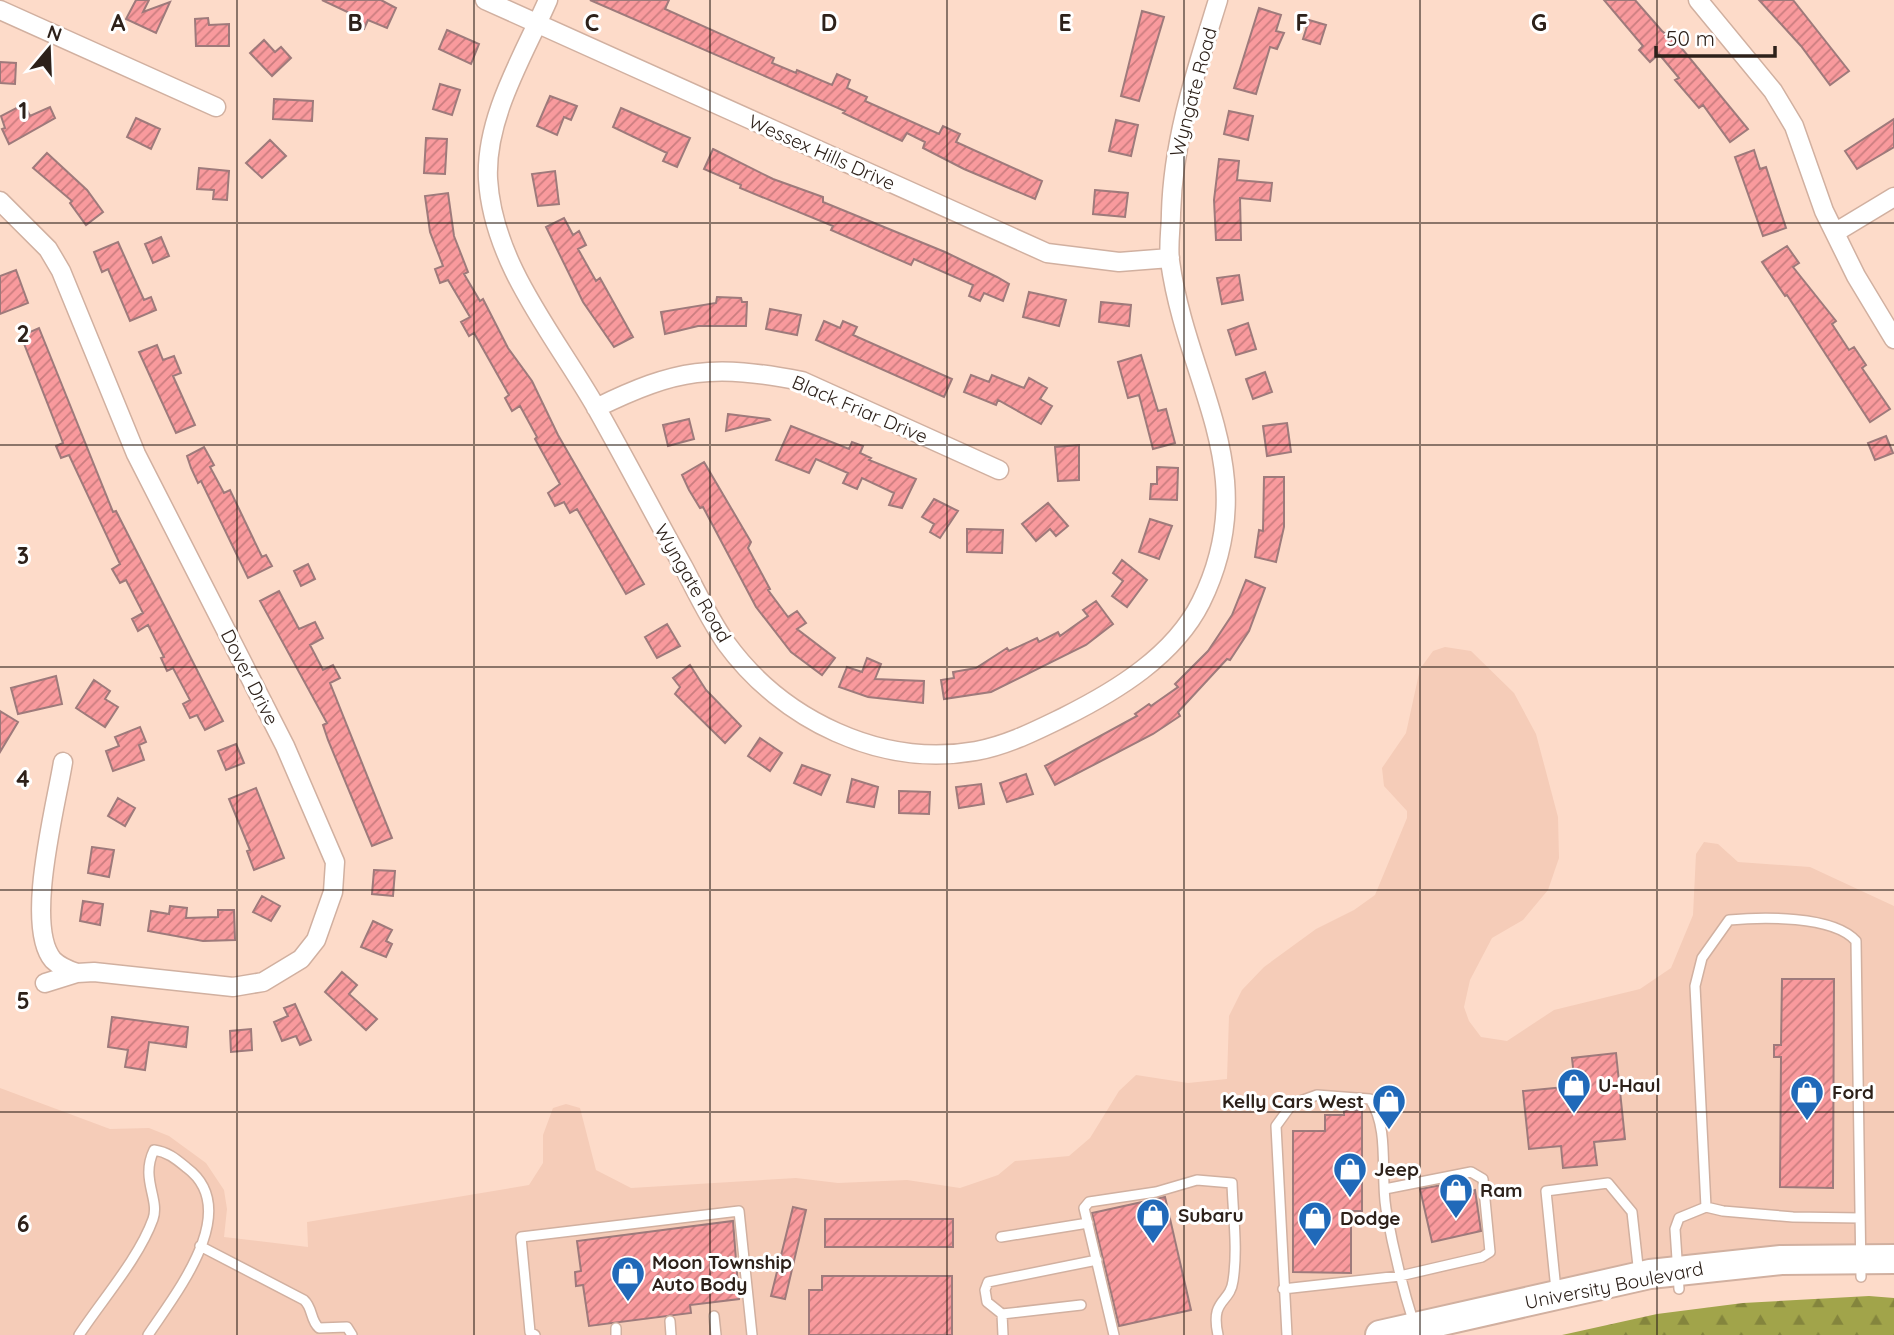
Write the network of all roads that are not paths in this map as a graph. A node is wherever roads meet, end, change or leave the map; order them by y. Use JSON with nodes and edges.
{"nodes":[{"id":1,"x":485,"y":0,"type":"edge"},
{"id":2,"x":548,"y":0,"type":"edge"},
{"id":3,"x":1218,"y":0,"type":"edge"},
{"id":4,"x":1698,"y":0,"type":"edge"},
{"id":5,"x":0,"y":10,"type":"edge"},
{"id":6,"x":537,"y":24,"type":"junction"},
{"id":7,"x":216,"y":107,"type":"dead end"},
{"id":8,"x":1894,"y":197,"type":"edge"},
{"id":9,"x":1,"y":204,"type":"edge"},
{"id":10,"x":1836,"y":232,"type":"junction"},
{"id":11,"x":1170,"y":258,"type":"junction"},
{"id":12,"x":1894,"y":339,"type":"edge"},
{"id":13,"x":596,"y":408,"type":"junction"},
{"id":14,"x":999,"y":470,"type":"dead end"},
{"id":15,"x":63,"y":762,"type":"dead end"},
{"id":16,"x":77,"y":973,"type":"junction"},
{"id":17,"x":45,"y":983,"type":"dead end"},
{"id":18,"x":1385,"y":1189,"type":"junction"},
{"id":19,"x":1706,"y":1207,"type":"junction"},
{"id":20,"x":1860,"y":1218,"type":"junction"},
{"id":21,"x":1088,"y":1223,"type":"junction"},
{"id":22,"x":1001,"y":1237,"type":"dead end"},
{"id":23,"x":200,"y":1246,"type":"junction"},
{"id":24,"x":1894,"y":1259,"type":"edge"},
{"id":25,"x":1097,"y":1261,"type":"junction"},
{"id":26,"x":1862,"y":1268,"type":"junction"},
{"id":27,"x":1400,"y":1276,"type":"junction"},
{"id":28,"x":1639,"y":1276,"type":"junction"},
{"id":29,"x":1894,"y":1278,"type":"edge"},
{"id":30,"x":1678,"y":1279,"type":"junction"},
{"id":31,"x":1283,"y":1289,"type":"junction"},
{"id":32,"x":1557,"y":1294,"type":"junction"},
{"id":33,"x":1081,"y":1306,"type":"dead end"},
{"id":34,"x":1002,"y":1314,"type":"junction"},
{"id":35,"x":714,"y":1316,"type":"dead end"},
{"id":36,"x":670,"y":1321,"type":"dead end"},
{"id":37,"x":1416,"y":1331,"type":"edge"},
{"id":38,"x":1215,"y":1334,"type":"edge"},
{"id":39,"x":79,"y":1335,"type":"edge"},
{"id":40,"x":148,"y":1335,"type":"edge"},
{"id":41,"x":352,"y":1335,"type":"edge"},
{"id":42,"x":535,"y":1335,"type":"edge"},
{"id":43,"x":671,"y":1335,"type":"edge"},
{"id":44,"x":716,"y":1335,"type":"edge"},
{"id":45,"x":752,"y":1335,"type":"edge"},
{"id":46,"x":1003,"y":1335,"type":"edge"},
{"id":47,"x":1114,"y":1335,"type":"edge"},
{"id":48,"x":1287,"y":1335,"type":"edge"},
{"id":49,"x":1380,"y":1335,"type":"edge"},
{"id":50,"x":1466,"y":1335,"type":"edge"}],
"edges":[{"from":1,"to":6,"type":"street","name":"Wessex Hills Drive"},
{"from":2,"to":6,"type":"street","name":"Wyngate Road"},
{"from":3,"to":11,"type":"street","name":"Wyngate Road"},
{"from":4,"to":10,"type":"street"},
{"from":5,"to":7,"type":"street"},
{"from":6,"to":11,"type":"street","name":"Wessex Hills Drive"},
{"from":6,"to":13,"type":"street","name":"Wyngate Road"},
{"from":8,"to":10,"type":"street"},
{"from":9,"to":16,"type":"street","name":"Dover Drive"},
{"from":10,"to":12,"type":"street"},
{"from":11,"to":13,"type":"street","name":"Wyngate Road"},
{"from":13,"to":14,"type":"street","name":"Black Friar Drive"},
{"from":15,"to":16,"type":"street"},
{"from":16,"to":17,"type":"street","name":"Dover Drive"},
{"from":18,"to":27,"type":"lane"},
{"from":18,"to":27,"type":"lane"},
{"from":18,"to":31,"type":"lane"},
{"from":19,"to":20,"type":"lane"},
{"from":19,"to":20,"type":"lane"},
{"from":19,"to":30,"type":"lane"},
{"from":20,"to":26,"type":"lane"},
{"from":21,"to":22,"type":"lane"},
{"from":21,"to":25,"type":"lane"},
{"from":21,"to":38,"type":"lane"},
{"from":23,"to":39,"type":"lane"},
{"from":23,"to":40,"type":"lane"},
{"from":23,"to":41,"type":"lane"},
{"from":24,"to":26,"type":"main road","name":"University Boulevard"},
{"from":25,"to":34,"type":"lane"},
{"from":25,"to":47,"type":"lane"},
{"from":26,"to":29,"type":"main road","name":"University Boulevard"},
{"from":26,"to":30,"type":"main road","name":"University Boulevard"},
{"from":27,"to":31,"type":"lane"},
{"from":27,"to":37,"type":"lane"},
{"from":28,"to":30,"type":"main road","name":"University Boulevard"},
{"from":28,"to":32,"type":"main road","name":"University Boulevard"},
{"from":28,"to":32,"type":"lane"},
{"from":30,"to":50,"type":"main road","name":"University Boulevard"},
{"from":31,"to":48,"type":"lane"},
{"from":32,"to":37,"type":"main road","name":"University Boulevard"},
{"from":33,"to":34,"type":"lane"},
{"from":34,"to":46,"type":"lane"},
{"from":35,"to":44,"type":"lane"},
{"from":36,"to":43,"type":"lane"},
{"from":37,"to":49,"type":"main road","name":"University Boulevard"},
{"from":42,"to":45,"type":"lane"}]}
